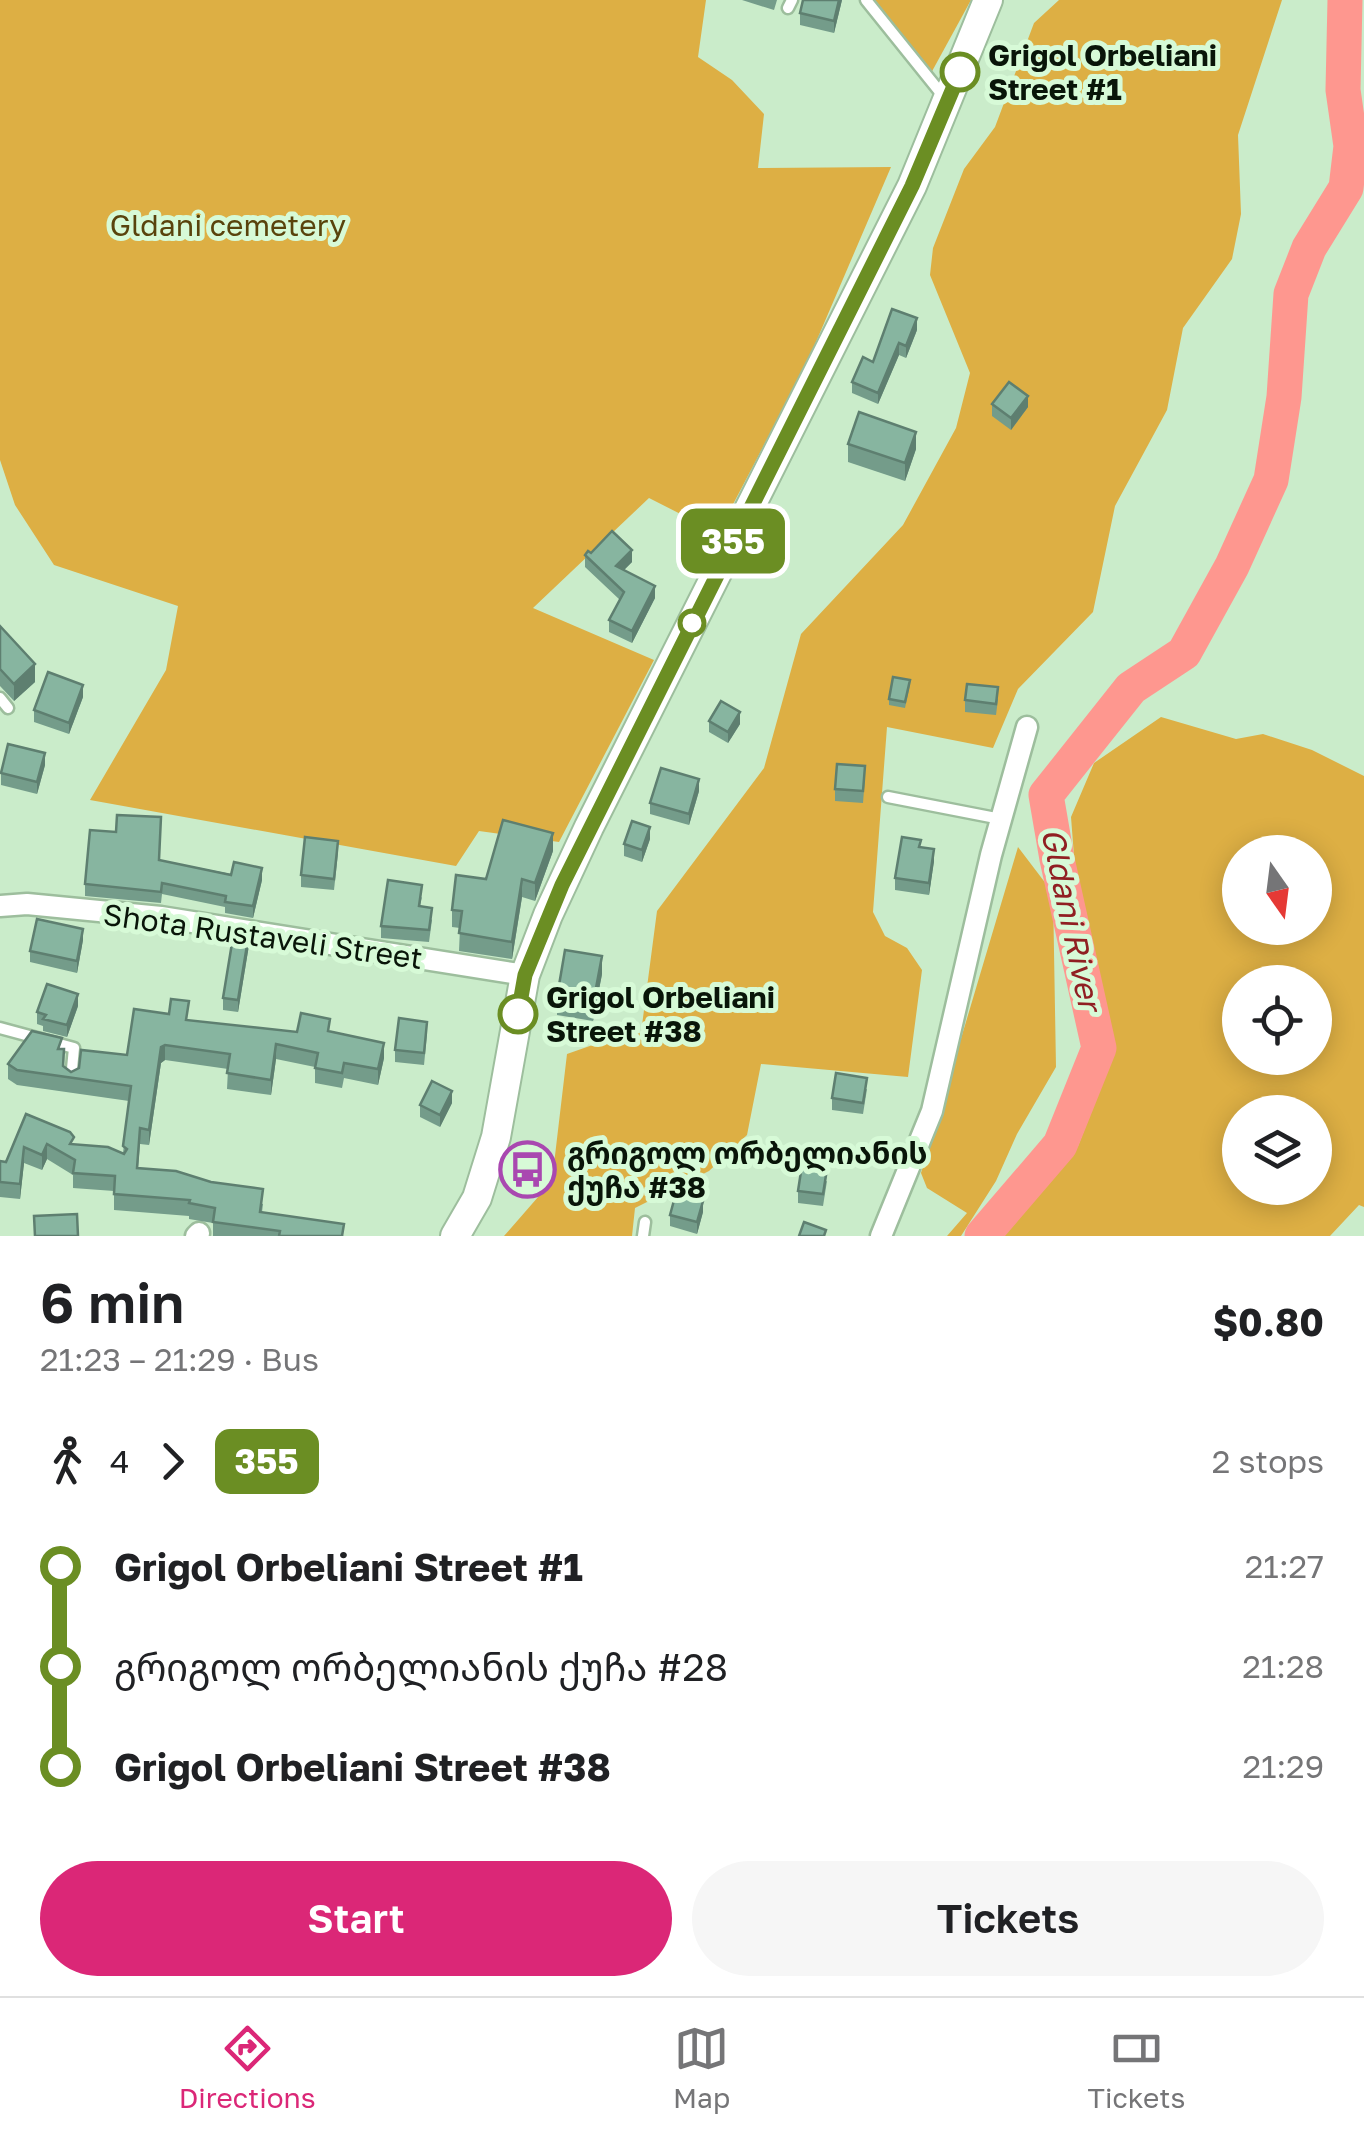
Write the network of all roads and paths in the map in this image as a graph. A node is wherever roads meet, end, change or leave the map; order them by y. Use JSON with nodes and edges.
{"nodes":[{"id":1,"x":866,"y":0,"type":"edge"},
{"id":2,"x":988,"y":0,"type":"edge"},
{"id":3,"x":948,"y":102,"type":"junction"},
{"id":4,"x":0,"y":698,"type":"edge"},
{"id":5,"x":8,"y":708,"type":"dead end"},
{"id":6,"x":1027,"y":727,"type":"dead end"},
{"id":7,"x":888,"y":796,"type":"dead end"},
{"id":8,"x":1001,"y":819,"type":"junction"},
{"id":9,"x":0,"y":906,"type":"edge"},
{"id":10,"x":525,"y":975,"type":"junction"},
{"id":11,"x":0,"y":1028,"type":"edge"},
{"id":12,"x":71,"y":1079,"type":"edge"},
{"id":13,"x":645,"y":1222,"type":"dead end"},
{"id":14,"x":455,"y":1236,"type":"edge"},
{"id":15,"x":643,"y":1236,"type":"edge"},
{"id":16,"x":880,"y":1236,"type":"edge"}],
"edges":[{"from":1,"to":3,"type":"lane"},
{"from":2,"to":3,"type":"main road"},
{"from":3,"to":10,"type":"main road"},
{"from":4,"to":5,"type":"lane"},
{"from":6,"to":8,"type":"street"},
{"from":7,"to":8,"type":"lane"},
{"from":8,"to":16,"type":"street"},
{"from":9,"to":10,"type":"street","name":"Shota Rustaveli Street"},
{"from":10,"to":14,"type":"main road"},
{"from":11,"to":12,"type":"lane"},
{"from":13,"to":15,"type":"lane"}]}
